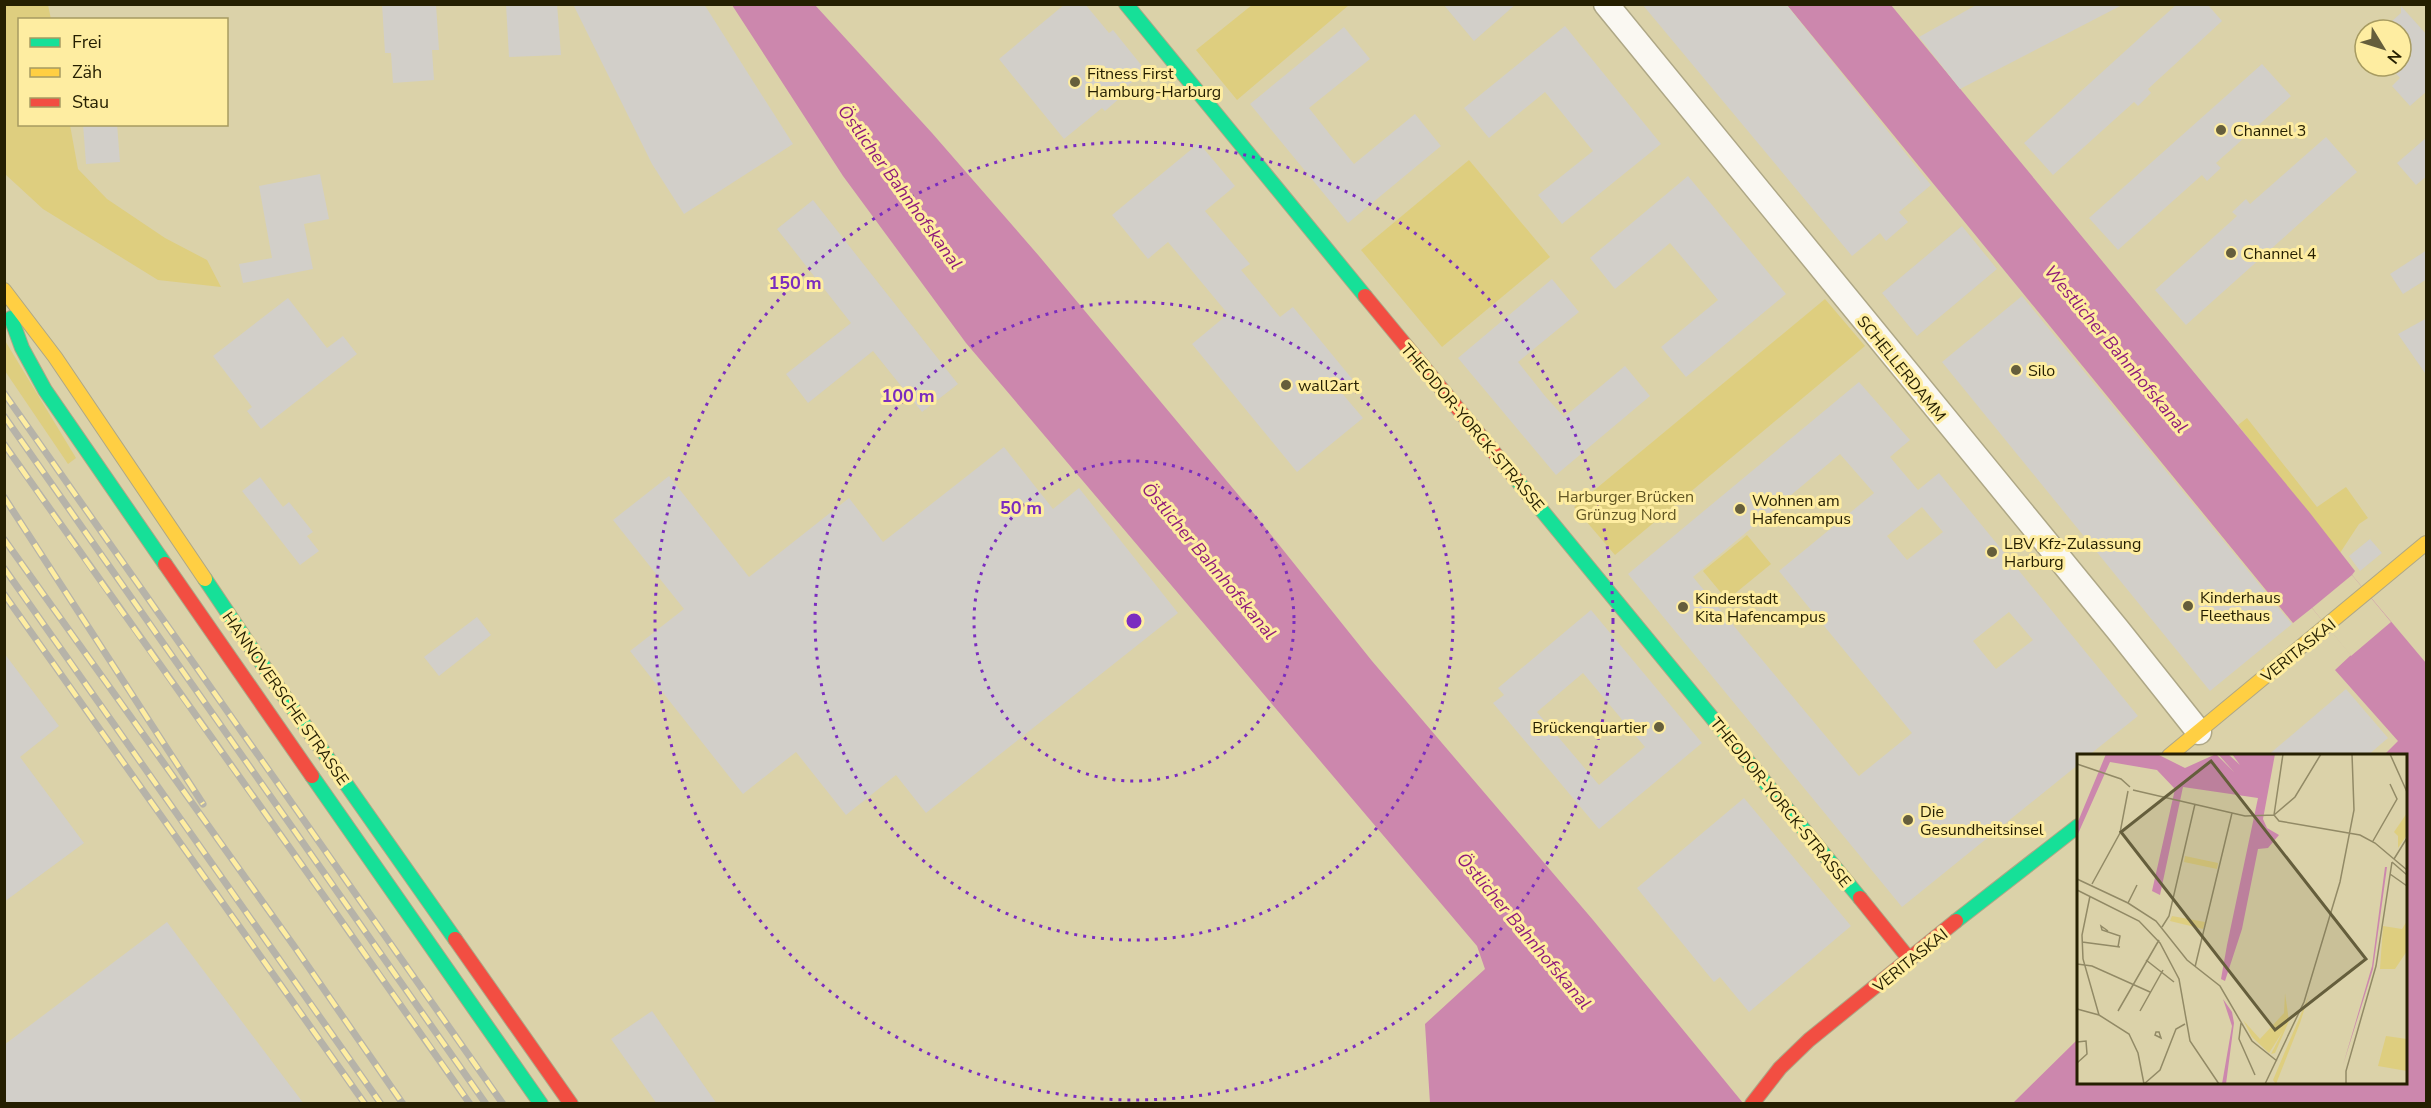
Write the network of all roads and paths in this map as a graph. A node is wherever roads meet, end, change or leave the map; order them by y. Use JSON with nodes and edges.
{"nodes":[{"id":1,"x":1126,"y":4,"type":"edge"},
{"id":2,"x":1606,"y":4,"type":"edge"},
{"id":3,"x":4,"y":290,"type":"edge"},
{"id":4,"x":4,"y":295,"type":"edge"},
{"id":5,"x":2427,"y":543,"type":"edge"},
{"id":6,"x":2199,"y":732,"type":"junction"},
{"id":7,"x":2172,"y":754,"type":"edge"},
{"id":8,"x":2077,"y":827,"type":"edge"},
{"id":9,"x":1910,"y":960,"type":"junction"},
{"id":10,"x":1753,"y":1102,"type":"edge"},
{"id":11,"x":541,"y":1104,"type":"edge"},
{"id":12,"x":572,"y":1104,"type":"edge"}],
"edges":[{"from":1,"to":9,"type":"main road","name":"THEODOR-YORCK-STRASSE"},
{"from":2,"to":6,"type":"street","name":"SCHELLERDAMM"},
{"from":3,"to":12,"type":"main road","name":"HANNOVERSCHE STRASSE"},
{"from":4,"to":11,"type":"main road","name":"HANNOVERSCHE STRASSE"},
{"from":5,"to":6,"type":"main road","name":"VERITASKAI"},
{"from":6,"to":7,"type":"main road","name":"VERITASKAI"},
{"from":8,"to":9,"type":"main road","name":"VERITASKAI"},
{"from":9,"to":10,"type":"main road","name":"VERITASKAI"}]}
